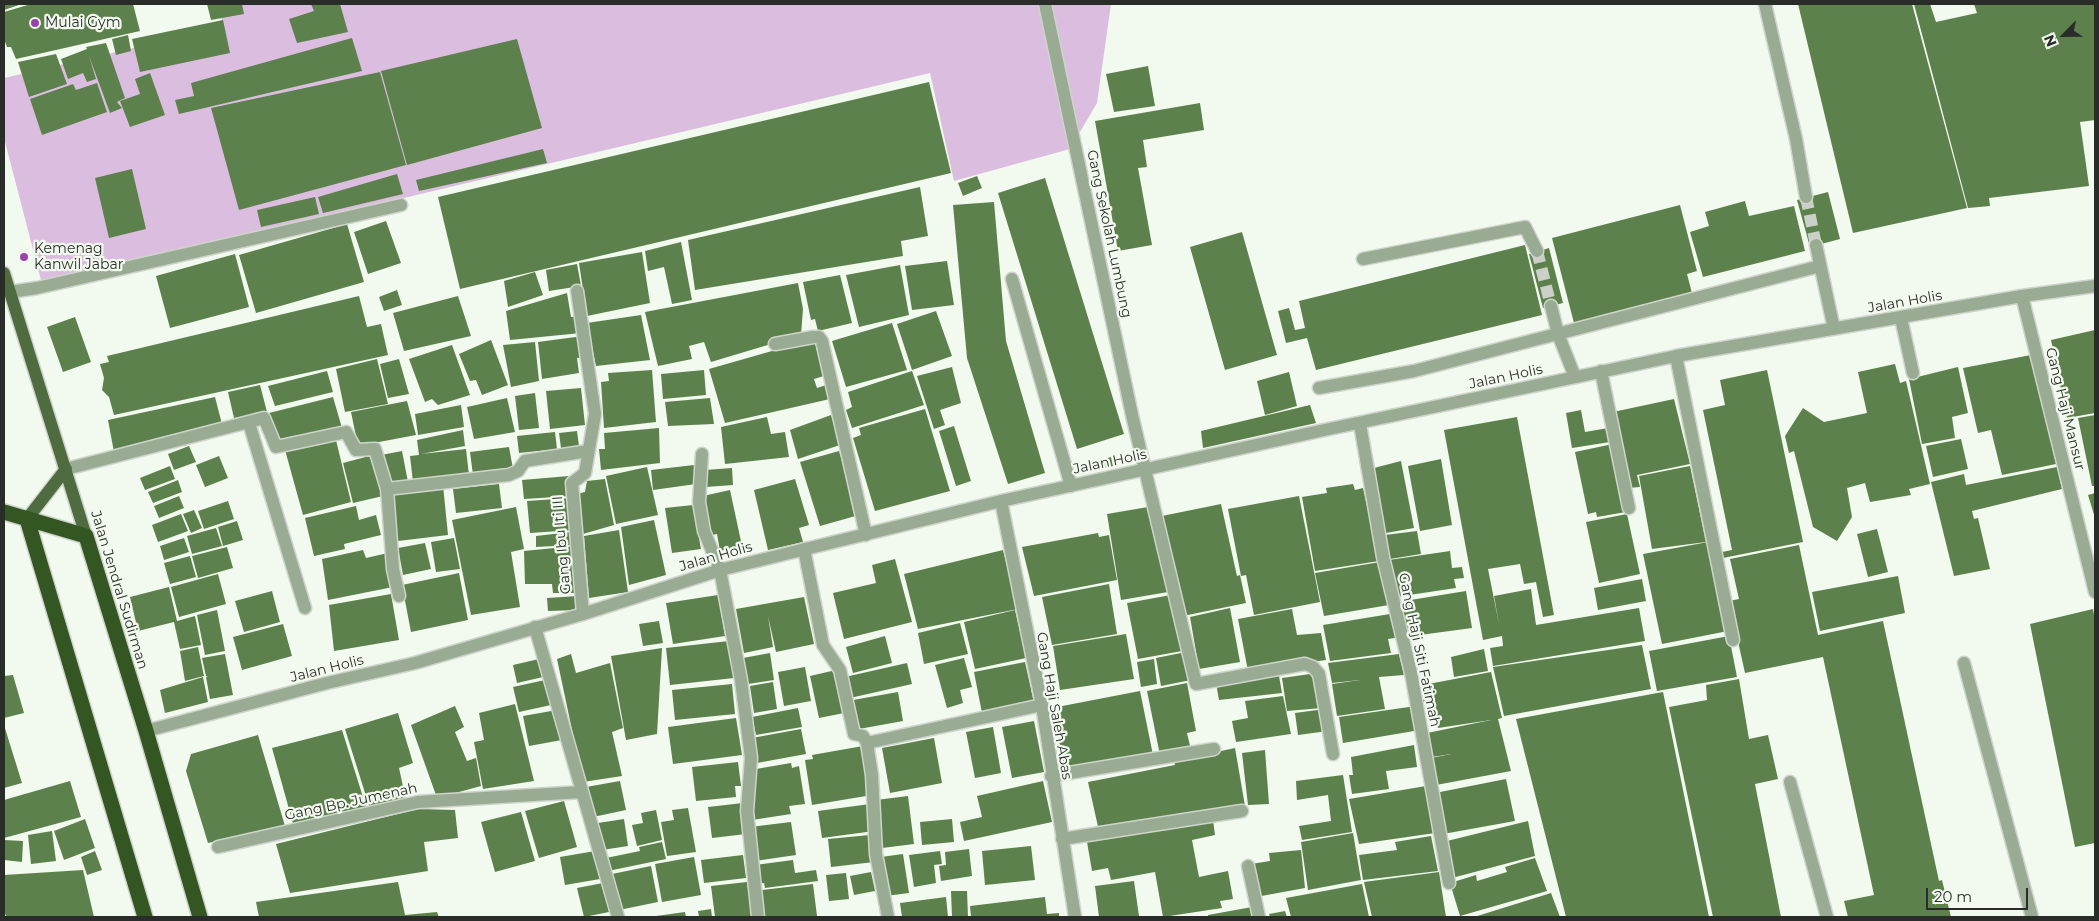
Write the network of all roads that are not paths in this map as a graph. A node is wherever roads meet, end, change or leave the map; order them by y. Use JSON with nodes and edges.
{"nodes":[{"id":1,"x":1045,"y":4,"type":"edge"},
{"id":2,"x":1765,"y":4,"type":"edge"},
{"id":3,"x":1806,"y":197,"type":"tunnel mouth"},
{"id":4,"x":402,"y":205,"type":"dead end"},
{"id":5,"x":1816,"y":245,"type":"tunnel mouth"},
{"id":6,"x":1538,"y":251,"type":"tunnel mouth"},
{"id":7,"x":1363,"y":259,"type":"dead end"},
{"id":8,"x":1820,"y":266,"type":"junction"},
{"id":9,"x":4,"y":273,"type":"edge"},
{"id":10,"x":1012,"y":279,"type":"dead end"},
{"id":11,"x":2095,"y":286,"type":"edge"},
{"id":12,"x":576,"y":291,"type":"dead end"},
{"id":13,"x":10,"y":292,"type":"junction"},
{"id":14,"x":2022,"y":296,"type":"junction"},
{"id":15,"x":1551,"y":306,"type":"tunnel mouth"},
{"id":16,"x":1901,"y":318,"type":"junction"},
{"id":17,"x":1834,"y":329,"type":"junction"},
{"id":18,"x":1558,"y":334,"type":"junction"},
{"id":19,"x":775,"y":344,"type":"dead end"},
{"id":20,"x":1676,"y":356,"type":"junction"},
{"id":21,"x":1601,"y":371,"type":"junction"},
{"id":22,"x":1913,"y":373,"type":"dead end"},
{"id":23,"x":1575,"y":377,"type":"junction"},
{"id":24,"x":1319,"y":388,"type":"dead end"},
{"id":25,"x":249,"y":424,"type":"junction"},
{"id":26,"x":1360,"y":424,"type":"junction"},
{"id":27,"x":588,"y":451,"type":"junction"},
{"id":28,"x":702,"y":454,"type":"dead end"},
{"id":29,"x":66,"y":469,"type":"junction"},
{"id":30,"x":1147,"y":470,"type":"junction"},
{"id":31,"x":1071,"y":486,"type":"junction"},
{"id":32,"x":386,"y":489,"type":"junction"},
{"id":33,"x":1001,"y":501,"type":"junction"},
{"id":34,"x":1629,"y":508,"type":"dead end"},
{"id":35,"x":4,"y":512,"type":"edge"},
{"id":36,"x":27,"y":519,"type":"junction"},
{"id":37,"x":866,"y":535,"type":"junction"},
{"id":38,"x":86,"y":536,"type":"junction"},
{"id":39,"x":804,"y":549,"type":"junction"},
{"id":40,"x":720,"y":570,"type":"junction"},
{"id":41,"x":2095,"y":592,"type":"edge"},
{"id":42,"x":399,"y":596,"type":"dead end"},
{"id":43,"x":305,"y":608,"type":"dead end"},
{"id":44,"x":583,"y":614,"type":"junction"},
{"id":45,"x":535,"y":627,"type":"junction"},
{"id":46,"x":1733,"y":640,"type":"dead end"},
{"id":47,"x":1964,"y":663,"type":"dead end"},
{"id":48,"x":1042,"y":706,"type":"junction"},
{"id":49,"x":146,"y":731,"type":"junction"},
{"id":50,"x":868,"y":743,"type":"junction"},
{"id":51,"x":1214,"y":749,"type":"dead end"},
{"id":52,"x":1333,"y":754,"type":"dead end"},
{"id":53,"x":1051,"y":776,"type":"junction"},
{"id":54,"x":1790,"y":782,"type":"dead end"},
{"id":55,"x":582,"y":792,"type":"junction"},
{"id":56,"x":1242,"y":811,"type":"dead end"},
{"id":57,"x":1062,"y":839,"type":"junction"},
{"id":58,"x":218,"y":848,"type":"dead end"},
{"id":59,"x":1248,"y":866,"type":"dead end"},
{"id":60,"x":1449,"y":883,"type":"dead end"},
{"id":61,"x":145,"y":917,"type":"edge"},
{"id":62,"x":200,"y":917,"type":"edge"},
{"id":63,"x":615,"y":917,"type":"edge"},
{"id":64,"x":758,"y":917,"type":"edge"},
{"id":65,"x":888,"y":917,"type":"edge"},
{"id":66,"x":1075,"y":917,"type":"edge"},
{"id":67,"x":1259,"y":917,"type":"edge"},
{"id":68,"x":1827,"y":917,"type":"edge"},
{"id":69,"x":2032,"y":917,"type":"edge"}],
"edges":[{"from":1,"to":30,"type":"street","name":"Gang Sekolah Lumbung"},
{"from":2,"to":3,"type":"street"},
{"from":4,"to":13,"type":"street"},
{"from":5,"to":8,"type":"street"},
{"from":6,"to":7,"type":"street"},
{"from":8,"to":17,"type":"street"},
{"from":8,"to":18,"type":"street"},
{"from":9,"to":13,"type":"main road","name":"Jalan Jendral Sudirman"},
{"from":10,"to":31,"type":"street"},
{"from":11,"to":14,"type":"street","name":"Jalan Holis"},
{"from":12,"to":27,"type":"street"},
{"from":13,"to":29,"type":"main road","name":"Jalan Jendral Sudirman"},
{"from":14,"to":16,"type":"street","name":"Jalan Holis"},
{"from":14,"to":41,"type":"street","name":"Gang Haji Mansur"},
{"from":15,"to":18,"type":"street"},
{"from":16,"to":17,"type":"street","name":"Jalan Holis"},
{"from":16,"to":22,"type":"street"},
{"from":17,"to":20,"type":"street","name":"Jalan Holis"},
{"from":18,"to":23,"type":"street"},
{"from":18,"to":24,"type":"street"},
{"from":19,"to":37,"type":"street"},
{"from":20,"to":21,"type":"street","name":"Jalan Holis"},
{"from":20,"to":46,"type":"street"},
{"from":21,"to":23,"type":"street","name":"Jalan Holis"},
{"from":21,"to":34,"type":"street"},
{"from":23,"to":26,"type":"street","name":"Jalan Holis"},
{"from":25,"to":29,"type":"street"},
{"from":25,"to":32,"type":"street"},
{"from":25,"to":43,"type":"street"},
{"from":26,"to":30,"type":"street","name":"Jalan Holis"},
{"from":26,"to":60,"type":"street","name":"Gang Haji Siti Fatimah"},
{"from":27,"to":32,"type":"street"},
{"from":27,"to":44,"type":"street","name":"Gang Ibu Iti III"},
{"from":28,"to":40,"type":"street"},
{"from":29,"to":36,"type":"main road"},
{"from":29,"to":38,"type":"main road","name":"Jalan Jendral Sudirman"},
{"from":30,"to":31,"type":"street","name":"Jalan Holis"},
{"from":30,"to":52,"type":"street","name":"Gang Sekolah Lumbung"},
{"from":31,"to":33,"type":"street","name":"Jalan Holis"},
{"from":32,"to":42,"type":"street"},
{"from":33,"to":37,"type":"street","name":"Jalan Holis"},
{"from":33,"to":48,"type":"street","name":"Gang Haji Saleh Abas"},
{"from":35,"to":36,"type":"highway"},
{"from":36,"to":38,"type":"highway"},
{"from":36,"to":61,"type":"highway"},
{"from":37,"to":39,"type":"street","name":"Jalan Holis"},
{"from":38,"to":49,"type":"highway","name":"Jalan Jendral Sudirman"},
{"from":39,"to":40,"type":"street","name":"Jalan Holis"},
{"from":39,"to":50,"type":"street"},
{"from":40,"to":44,"type":"street","name":"Jalan Holis"},
{"from":40,"to":64,"type":"street"},
{"from":44,"to":45,"type":"street","name":"Jalan Holis"},
{"from":45,"to":49,"type":"street","name":"Jalan Holis"},
{"from":45,"to":55,"type":"street"},
{"from":47,"to":69,"type":"street"},
{"from":48,"to":50,"type":"street"},
{"from":48,"to":53,"type":"street","name":"Gang Haji Saleh Abas"},
{"from":49,"to":62,"type":"highway","name":"Jalan Jendral Sudirman"},
{"from":50,"to":65,"type":"street"},
{"from":51,"to":53,"type":"street"},
{"from":53,"to":57,"type":"street","name":"Gang Haji Saleh Abas"},
{"from":54,"to":68,"type":"street"},
{"from":55,"to":58,"type":"street","name":"Gang Bp. Jumenah"},
{"from":55,"to":63,"type":"street"},
{"from":56,"to":57,"type":"street"},
{"from":57,"to":66,"type":"street","name":"Gang Haji Saleh Abas"},
{"from":59,"to":67,"type":"street"}]}
